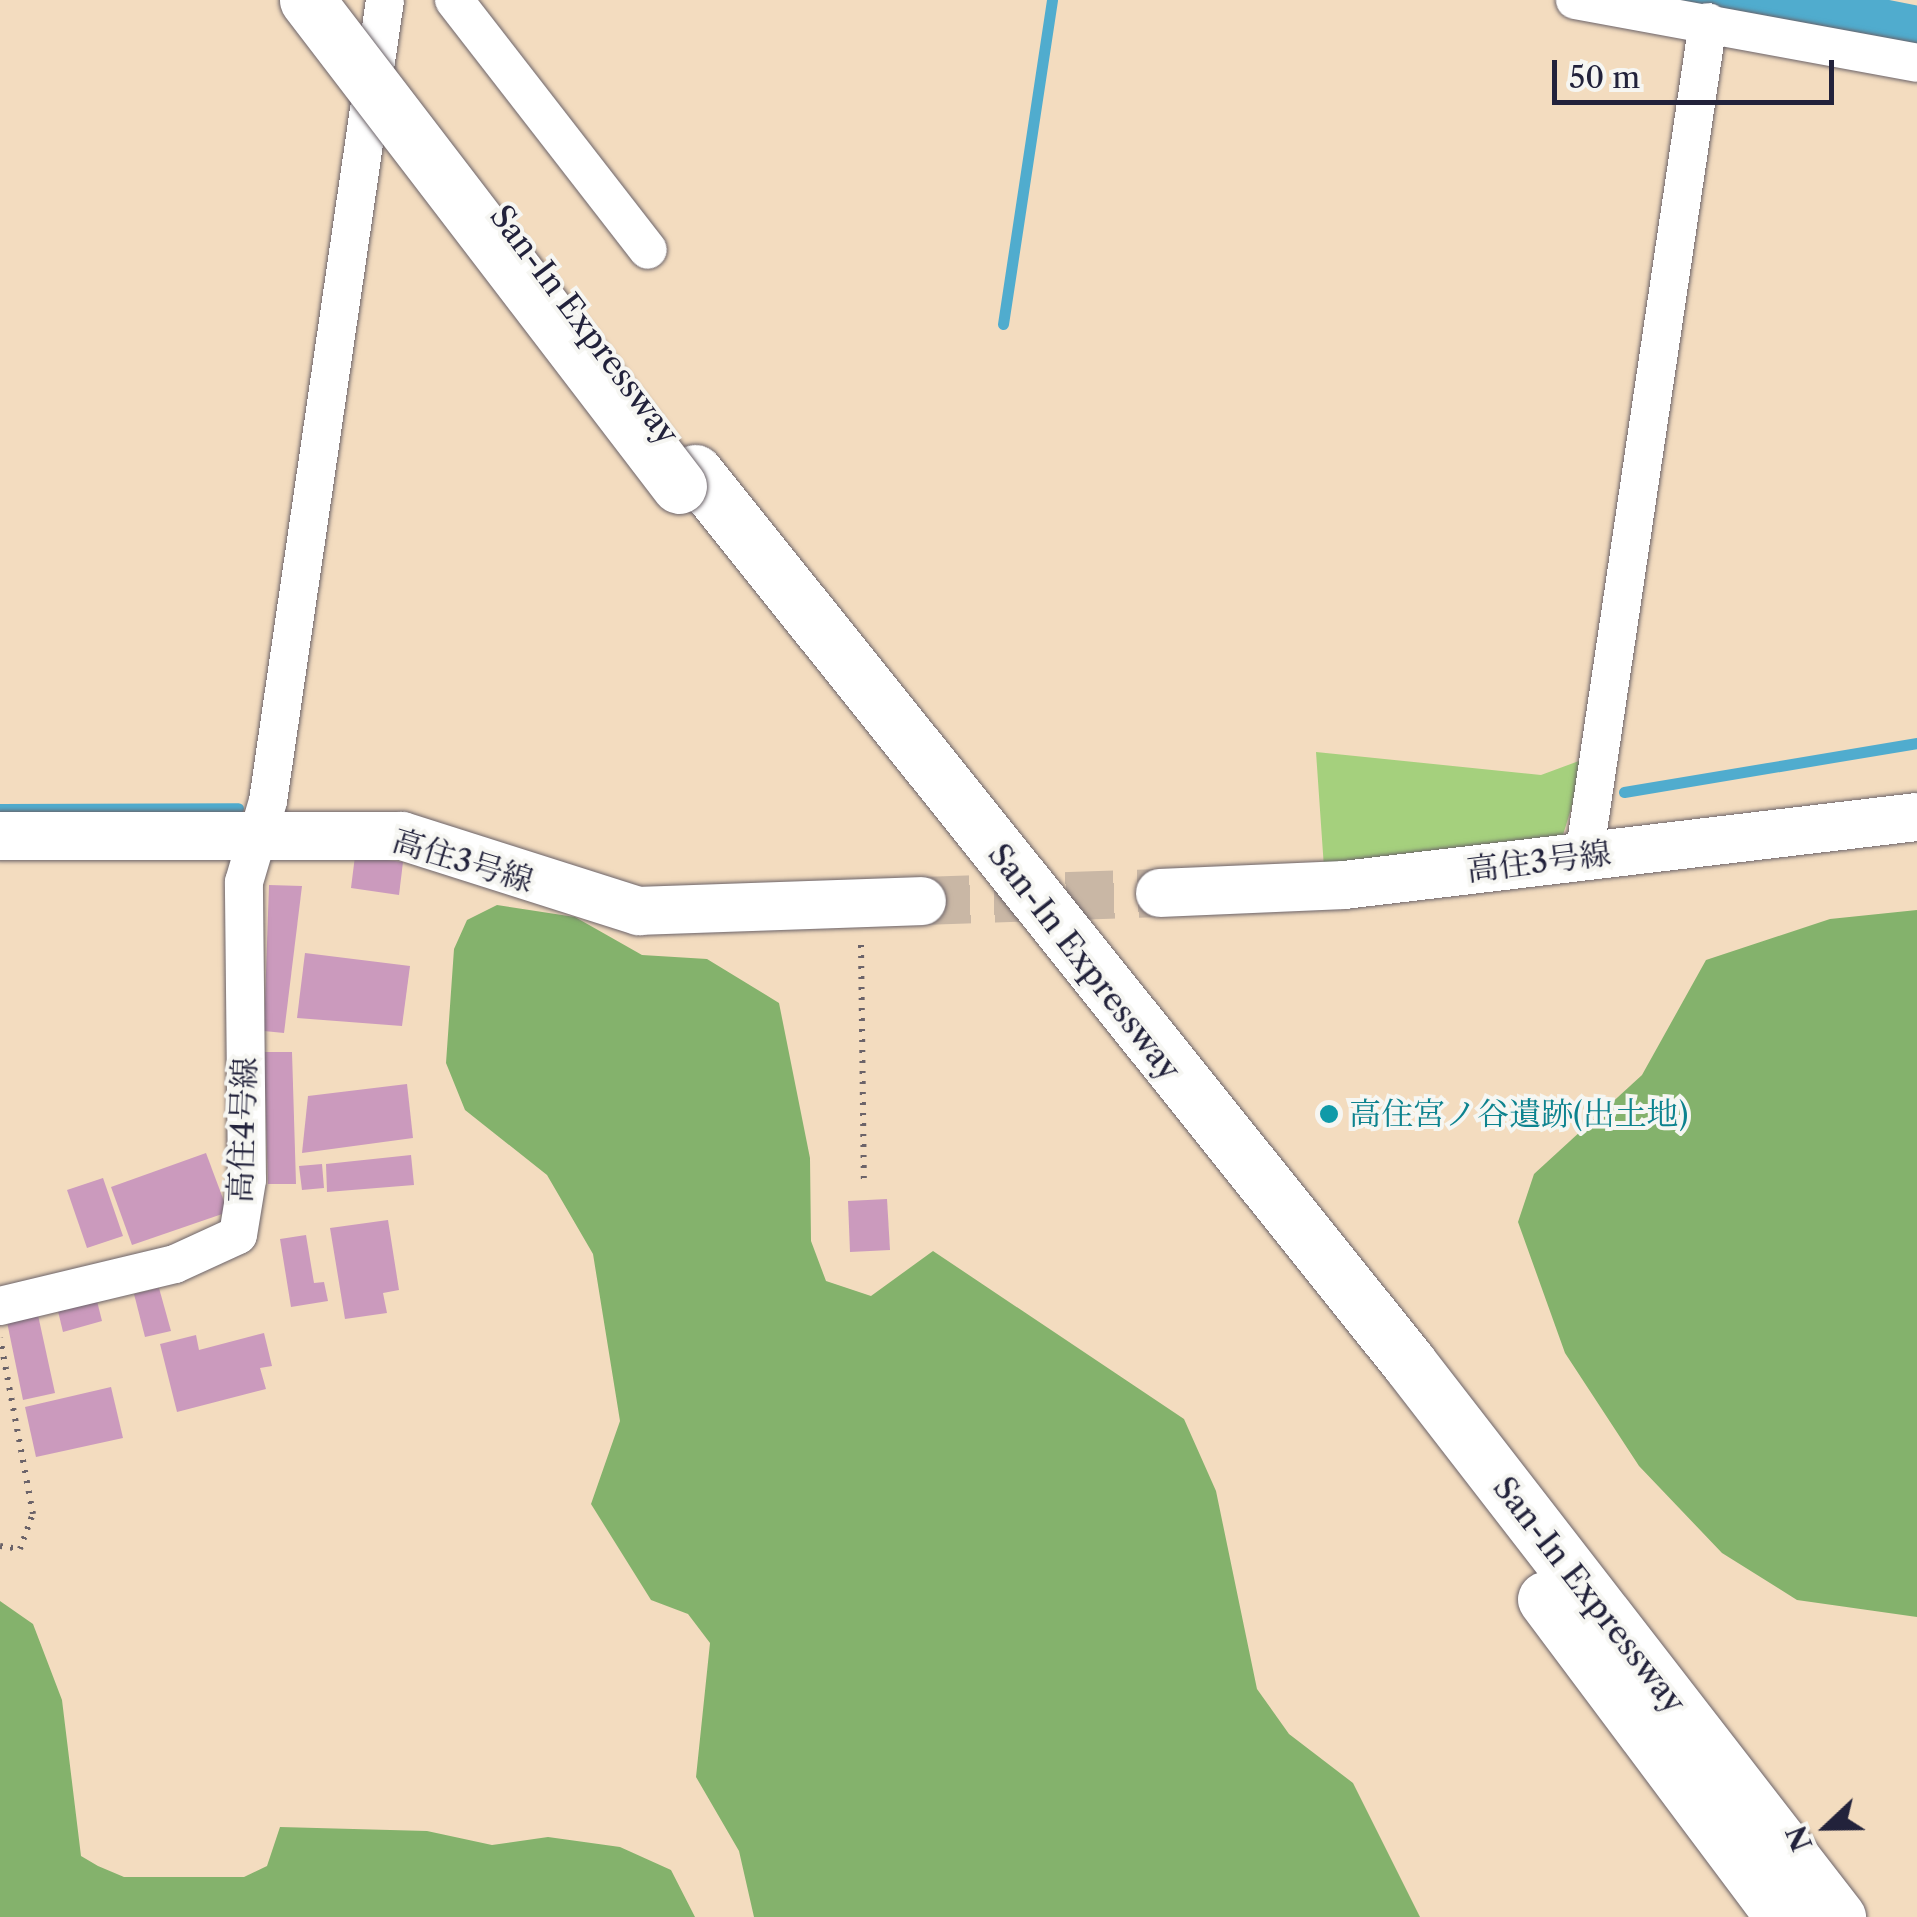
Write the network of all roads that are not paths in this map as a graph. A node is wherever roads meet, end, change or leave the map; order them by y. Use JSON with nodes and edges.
{"nodes":[{"id":1,"x":307,"y":0,"type":"edge"},
{"id":2,"x":338,"y":0,"type":"edge"},
{"id":3,"x":386,"y":0,"type":"edge"},
{"id":4,"x":454,"y":0,"type":"edge"},
{"id":5,"x":1575,"y":0,"type":"edge"},
{"id":6,"x":1708,"y":22,"type":"junction"},
{"id":7,"x":1917,"y":63,"type":"edge"},
{"id":8,"x":648,"y":250,"type":"dead end"},
{"id":9,"x":687,"y":479,"type":"junction"},
{"id":10,"x":1917,"y":817,"type":"edge"},
{"id":11,"x":0,"y":836,"type":"edge"},
{"id":12,"x":251,"y":836,"type":"junction"},
{"id":13,"x":1584,"y":857,"type":"junction"},
{"id":14,"x":1160,"y":893,"type":"tunnel mouth"},
{"id":15,"x":922,"y":901,"type":"tunnel mouth"},
{"id":16,"x":0,"y":1306,"type":"edge"},
{"id":17,"x":1783,"y":1917,"type":"edge"},
{"id":18,"x":1838,"y":1917,"type":"edge"}],
"edges":[{"from":1,"to":9,"type":"highway","name":"San-In Expressway","bridge":true},
{"from":2,"to":9,"type":"highway","name":"San-In Expressway"},
{"from":3,"to":12,"type":"street"},
{"from":4,"to":8,"type":"street"},
{"from":5,"to":6,"type":"street"},
{"from":6,"to":7,"type":"street"},
{"from":6,"to":13,"type":"street"},
{"from":9,"to":17,"type":"highway","name":"San-In Expressway"},
{"from":9,"to":18,"type":"highway","name":"San-In Expressway"},
{"from":10,"to":13,"type":"street","name":"高住3号線"},
{"from":11,"to":12,"type":"street","name":"高住3号線"},
{"from":12,"to":15,"type":"street","name":"高住3号線"},
{"from":12,"to":16,"type":"street","name":"高住4号線"},
{"from":13,"to":14,"type":"street","name":"高住3号線"}]}
